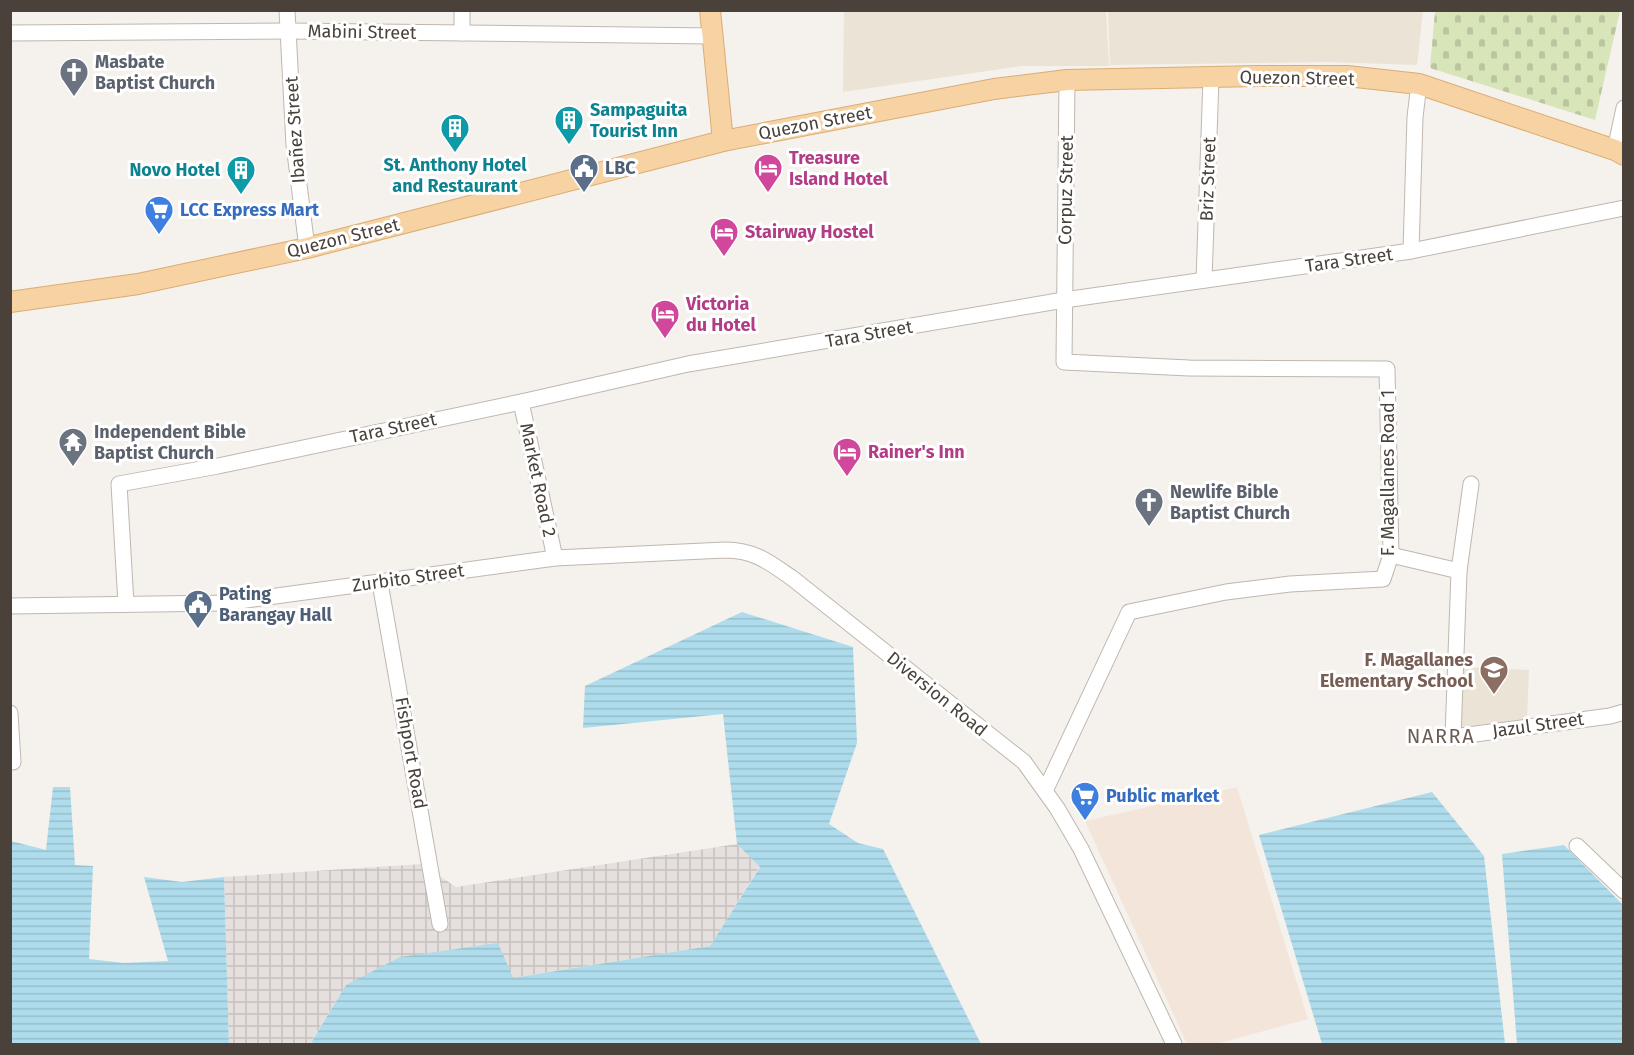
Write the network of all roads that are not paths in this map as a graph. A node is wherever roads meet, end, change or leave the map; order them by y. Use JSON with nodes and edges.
{"nodes":[{"id":1,"x":287,"y":10,"type":"edge"},
{"id":2,"x":462,"y":10,"type":"edge"},
{"id":3,"x":710,"y":10,"type":"edge"},
{"id":4,"x":288,"y":31,"type":"junction"},
{"id":5,"x":10,"y":33,"type":"edge"},
{"id":6,"x":462,"y":33,"type":"junction"},
{"id":7,"x":713,"y":36,"type":"junction"},
{"id":8,"x":1211,"y":78,"type":"junction"},
{"id":9,"x":1066,"y":80,"type":"junction"},
{"id":10,"x":1419,"y":84,"type":"junction"},
{"id":11,"x":1623,"y":108,"type":"edge"},
{"id":12,"x":723,"y":141,"type":"junction"},
{"id":13,"x":1619,"y":152,"type":"edge"},
{"id":14,"x":1623,"y":208,"type":"edge"},
{"id":15,"x":307,"y":248,"type":"junction"},
{"id":16,"x":1411,"y":251,"type":"junction"},
{"id":17,"x":1204,"y":280,"type":"junction"},
{"id":18,"x":1064,"y":300,"type":"junction"},
{"id":19,"x":10,"y":302,"type":"edge"},
{"id":20,"x":521,"y":402,"type":"junction"},
{"id":21,"x":1471,"y":484,"type":"dead end"},
{"id":22,"x":1391,"y":555,"type":"junction"},
{"id":23,"x":555,"y":558,"type":"junction"},
{"id":24,"x":1459,"y":571,"type":"junction"},
{"id":25,"x":381,"y":582,"type":"junction"},
{"id":26,"x":126,"y":604,"type":"junction"},
{"id":27,"x":10,"y":606,"type":"edge"},
{"id":28,"x":1623,"y":711,"type":"edge"},
{"id":29,"x":10,"y":713,"type":"edge"},
{"id":30,"x":13,"y":762,"type":"dead end"},
{"id":31,"x":1045,"y":791,"type":"junction"},
{"id":32,"x":1576,"y":846,"type":"dead end"},
{"id":33,"x":1623,"y":891,"type":"edge"},
{"id":34,"x":440,"y":924,"type":"dead end"},
{"id":35,"x":1174,"y":1044,"type":"edge"}],
"edges":[{"from":1,"to":4,"type":"street","name":"Ibañez Street"},
{"from":2,"to":6,"type":"street"},
{"from":3,"to":7,"type":"main road"},
{"from":4,"to":5,"type":"street","name":"Mabini Street"},
{"from":4,"to":6,"type":"street","name":"Mabini Street"},
{"from":4,"to":15,"type":"street","name":"Ibañez Street"},
{"from":6,"to":7,"type":"street","name":"Mabini Street"},
{"from":7,"to":12,"type":"main road"},
{"from":8,"to":9,"type":"main road","name":"Quezon Street"},
{"from":8,"to":10,"type":"main road","name":"Quezon Street"},
{"from":8,"to":17,"type":"street","name":"Briz Street"},
{"from":9,"to":12,"type":"main road","name":"Quezon Street"},
{"from":9,"to":18,"type":"street","name":"Corpuz Street"},
{"from":10,"to":13,"type":"main road","name":"Quezon Street"},
{"from":10,"to":16,"type":"street"},
{"from":11,"to":13,"type":"street"},
{"from":12,"to":15,"type":"main road","name":"Quezon Street"},
{"from":14,"to":16,"type":"street","name":"Tara Street"},
{"from":15,"to":19,"type":"main road","name":"Quezon Street"},
{"from":16,"to":17,"type":"street","name":"Tara Street"},
{"from":17,"to":18,"type":"street","name":"Tara Street"},
{"from":18,"to":20,"type":"street","name":"Tara Street"},
{"from":18,"to":22,"type":"street","name":"F. Magallanes Road 1"},
{"from":20,"to":23,"type":"street","name":"Market Road 2"},
{"from":20,"to":26,"type":"street","name":"Tara Street"},
{"from":21,"to":24,"type":"street"},
{"from":22,"to":24,"type":"street"},
{"from":22,"to":31,"type":"street","name":"F. Magallanes Road 1"},
{"from":23,"to":25,"type":"street","name":"Zurbito Street"},
{"from":23,"to":31,"type":"street","name":"Diversion Road"},
{"from":24,"to":28,"type":"street","name":"Jazul Street"},
{"from":25,"to":26,"type":"street","name":"Zurbito Street"},
{"from":25,"to":34,"type":"street","name":"Fishport Road"},
{"from":26,"to":27,"type":"street","name":"Zurbito Street"},
{"from":29,"to":30,"type":"street"},
{"from":31,"to":35,"type":"street","name":"Diversion Road"},
{"from":32,"to":33,"type":"street"}]}
